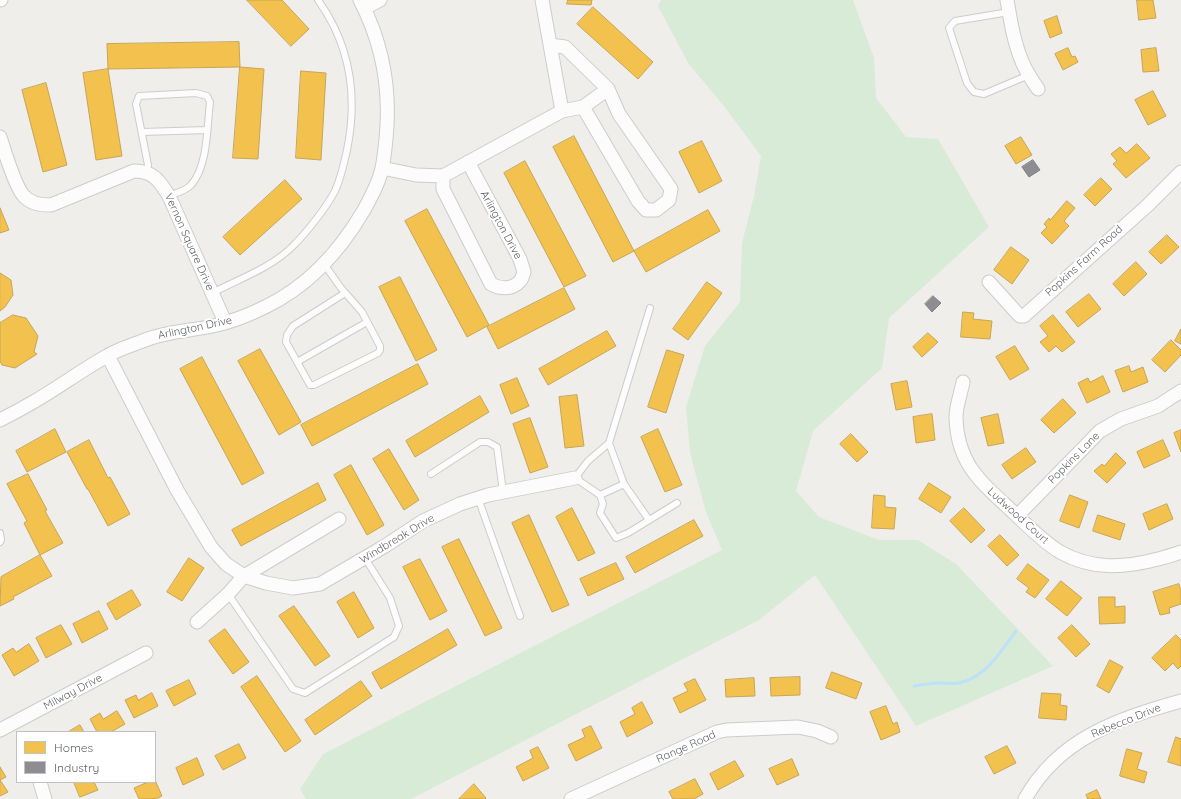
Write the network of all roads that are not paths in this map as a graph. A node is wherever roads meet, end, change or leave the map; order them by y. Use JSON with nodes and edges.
{"nodes":[{"id":1,"x":318,"y":0,"type":"edge"},
{"id":2,"x":380,"y":0,"type":"edge"},
{"id":3,"x":542,"y":0,"type":"edge"},
{"id":4,"x":362,"y":4,"type":"edge"},
{"id":5,"x":1008,"y":6,"type":"edge"},
{"id":6,"x":550,"y":46,"type":"junction"},
{"id":7,"x":1029,"y":75,"type":"junction"},
{"id":8,"x":608,"y":89,"type":"junction"},
{"id":9,"x":1038,"y":89,"type":"dead end"},
{"id":10,"x":583,"y":107,"type":"junction"},
{"id":11,"x":562,"y":112,"type":"junction"},
{"id":12,"x":207,"y":130,"type":"junction"},
{"id":13,"x":142,"y":132,"type":"junction"},
{"id":14,"x":0,"y":138,"type":"edge"},
{"id":15,"x":468,"y":162,"type":"junction"},
{"id":16,"x":382,"y":168,"type":"junction"},
{"id":17,"x":1181,"y":172,"type":"edge"},
{"id":18,"x":146,"y":173,"type":"junction"},
{"id":19,"x":443,"y":176,"type":"junction"},
{"id":20,"x":169,"y":196,"type":"junction"},
{"id":21,"x":324,"y":264,"type":"junction"},
{"id":22,"x":989,"y":282,"type":"dead end"},
{"id":23,"x":212,"y":293,"type":"junction"},
{"id":24,"x":345,"y":293,"type":"junction"},
{"id":25,"x":650,"y":308,"type":"dead end"},
{"id":26,"x":225,"y":322,"type":"junction"},
{"id":27,"x":367,"y":322,"type":"junction"},
{"id":28,"x":108,"y":356,"type":"junction"},
{"id":29,"x":297,"y":362,"type":"junction"},
{"id":30,"x":963,"y":382,"type":"dead end"},
{"id":31,"x":1181,"y":391,"type":"edge"},
{"id":32,"x":0,"y":420,"type":"edge"},
{"id":33,"x":610,"y":443,"type":"junction"},
{"id":34,"x":431,"y":474,"type":"dead end"},
{"id":35,"x":575,"y":478,"type":"junction"},
{"id":36,"x":624,"y":484,"type":"junction"},
{"id":37,"x":503,"y":492,"type":"junction"},
{"id":38,"x":600,"y":495,"type":"junction"},
{"id":39,"x":478,"y":498,"type":"junction"},
{"id":40,"x":677,"y":503,"type":"dead end"},
{"id":41,"x":1018,"y":516,"type":"junction"},
{"id":42,"x":339,"y":519,"type":"dead end"},
{"id":43,"x":649,"y":520,"type":"junction"},
{"id":44,"x":0,"y":533,"type":"edge"},
{"id":45,"x":0,"y":542,"type":"edge"},
{"id":46,"x":1181,"y":552,"type":"edge"},
{"id":47,"x":365,"y":558,"type":"junction"},
{"id":48,"x":244,"y":576,"type":"junction"},
{"id":49,"x":228,"y":594,"type":"junction"},
{"id":50,"x":520,"y":616,"type":"dead end"},
{"id":51,"x":197,"y":622,"type":"dead end"},
{"id":52,"x":146,"y":653,"type":"dead end"},
{"id":53,"x":1181,"y":700,"type":"edge"},
{"id":54,"x":18,"y":727,"type":"edge"},
{"id":55,"x":0,"y":730,"type":"edge"},
{"id":56,"x":831,"y":737,"type":"dead end"},
{"id":57,"x":40,"y":783,"type":"edge"},
{"id":58,"x":46,"y":799,"type":"edge"},
{"id":59,"x":571,"y":799,"type":"edge"},
{"id":60,"x":1025,"y":799,"type":"edge"}],
"edges":[{"from":1,"to":23,"type":"lane"},
{"from":2,"to":4,"type":"street"},
{"from":3,"to":6,"type":"street"},
{"from":4,"to":16,"type":"street","name":"Arlington Drive"},
{"from":5,"to":7,"type":"street"},
{"from":5,"to":7,"type":"lane"},
{"from":6,"to":8,"type":"street"},
{"from":6,"to":11,"type":"street"},
{"from":7,"to":9,"type":"street"},
{"from":8,"to":10,"type":"street"},
{"from":8,"to":10,"type":"street"},
{"from":10,"to":11,"type":"street"},
{"from":11,"to":15,"type":"street"},
{"from":12,"to":13,"type":"lane"},
{"from":12,"to":13,"type":"lane"},
{"from":12,"to":20,"type":"lane"},
{"from":13,"to":18,"type":"lane"},
{"from":14,"to":18,"type":"street"},
{"from":15,"to":19,"type":"street"},
{"from":15,"to":19,"type":"street","name":"Arlington Drive"},
{"from":16,"to":19,"type":"street"},
{"from":16,"to":21,"type":"street","name":"Arlington Drive"},
{"from":17,"to":22,"type":"street","name":"Popkins Farm Road"},
{"from":18,"to":20,"type":"street","name":"Vernon Square Drive"},
{"from":20,"to":23,"type":"street","name":"Vernon Square Drive"},
{"from":21,"to":24,"type":"lane"},
{"from":21,"to":26,"type":"street","name":"Arlington Drive"},
{"from":23,"to":26,"type":"street","name":"Vernon Square Drive"},
{"from":24,"to":27,"type":"lane"},
{"from":24,"to":29,"type":"lane"},
{"from":25,"to":33,"type":"lane"},
{"from":26,"to":28,"type":"street","name":"Arlington Drive"},
{"from":27,"to":29,"type":"lane"},
{"from":27,"to":29,"type":"lane"},
{"from":28,"to":32,"type":"street","name":"Arlington Drive"},
{"from":28,"to":48,"type":"street","name":"Windbreak Drive"},
{"from":30,"to":41,"type":"street","name":"Ludwood Court"},
{"from":31,"to":41,"type":"street","name":"Popkins Lane"},
{"from":33,"to":35,"type":"lane"},
{"from":33,"to":36,"type":"lane"},
{"from":34,"to":37,"type":"lane"},
{"from":35,"to":37,"type":"street","name":"Windbreak Drive"},
{"from":35,"to":38,"type":"lane"},
{"from":36,"to":38,"type":"lane"},
{"from":36,"to":43,"type":"lane"},
{"from":37,"to":39,"type":"street","name":"Windbreak Drive"},
{"from":38,"to":43,"type":"lane"},
{"from":39,"to":47,"type":"street","name":"Windbreak Drive"},
{"from":39,"to":50,"type":"lane"},
{"from":40,"to":43,"type":"lane"},
{"from":41,"to":46,"type":"street","name":"Ludwood Court"},
{"from":42,"to":48,"type":"street"},
{"from":44,"to":45,"type":"lane"},
{"from":47,"to":48,"type":"street","name":"Windbreak Drive"},
{"from":47,"to":49,"type":"lane"},
{"from":48,"to":49,"type":"street"},
{"from":49,"to":51,"type":"street"},
{"from":52,"to":54,"type":"street","name":"Milway Drive"},
{"from":53,"to":60,"type":"street","name":"Rebecca Drive"},
{"from":54,"to":55,"type":"street","name":"Milway Drive"},
{"from":56,"to":59,"type":"street","name":"Range Road"},
{"from":57,"to":58,"type":"street"}]}
